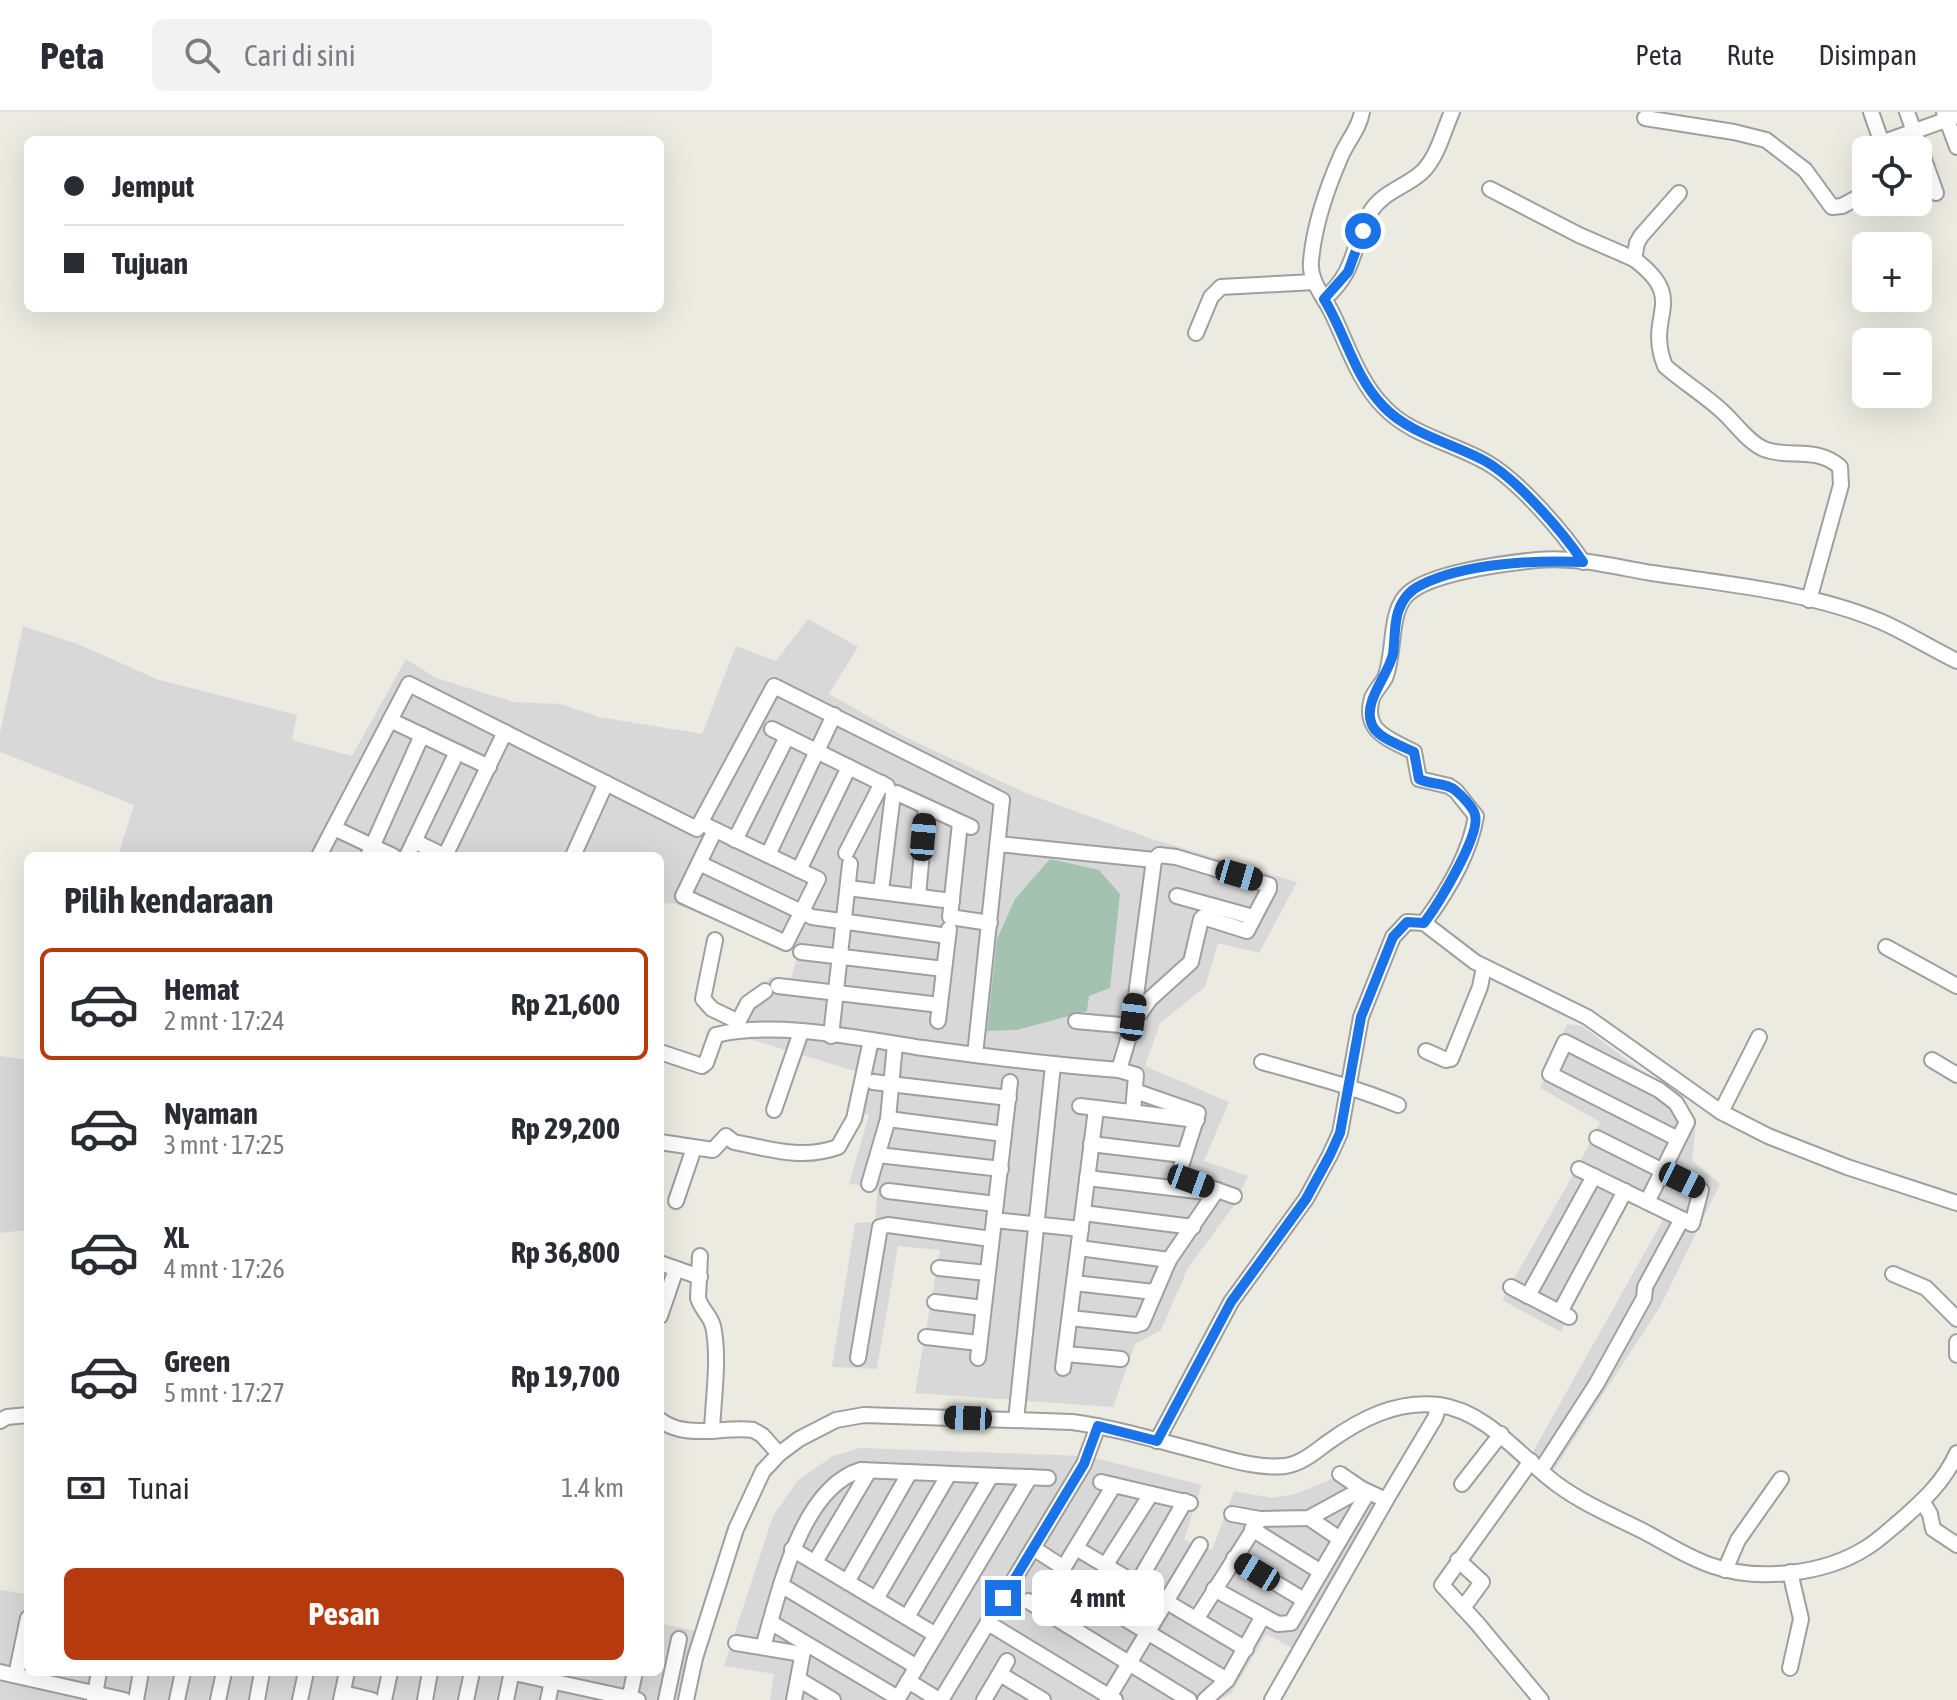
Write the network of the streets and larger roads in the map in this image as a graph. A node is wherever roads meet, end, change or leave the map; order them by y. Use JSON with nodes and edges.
{"nodes":[{"id":1,"x":1362,"y":112,"type":"edge"},
{"id":2,"x":1452,"y":112,"type":"edge"},
{"id":3,"x":1871,"y":112,"type":"edge"},
{"id":4,"x":1907,"y":112,"type":"edge"},
{"id":5,"x":1949,"y":116,"type":"edge"},
{"id":6,"x":1645,"y":118,"type":"dead end"},
{"id":7,"x":1914,"y":131,"type":"junction"},
{"id":8,"x":1879,"y":136,"type":"edge"},
{"id":9,"x":1904,"y":136,"type":"edge"},
{"id":10,"x":1957,"y":147,"type":"edge"},
{"id":11,"x":1490,"y":189,"type":"dead end"},
{"id":12,"x":1679,"y":193,"type":"dead end"},
{"id":13,"x":1936,"y":193,"type":"dead end"},
{"id":14,"x":1852,"y":201,"type":"edge"},
{"id":15,"x":1634,"y":259,"type":"junction"},
{"id":16,"x":1314,"y":282,"type":"junction"},
{"id":17,"x":1324,"y":299,"type":"junction"},
{"id":18,"x":1196,"y":333,"type":"dead end"},
{"id":19,"x":1583,"y":562,"type":"junction"},
{"id":20,"x":1809,"y":600,"type":"junction"},
{"id":21,"x":1957,"y":661,"type":"edge"},
{"id":22,"x":834,"y":715,"type":"junction"},
{"id":23,"x":390,"y":720,"type":"junction"},
{"id":24,"x":772,"y":729,"type":"dead end"},
{"id":25,"x":505,"y":732,"type":"junction"},
{"id":26,"x":422,"y":735,"type":"junction"},
{"id":27,"x":787,"y":737,"type":"junction"},
{"id":28,"x":457,"y":752,"type":"junction"},
{"id":29,"x":817,"y":752,"type":"junction"},
{"id":30,"x":489,"y":767,"type":"junction"},
{"id":31,"x":849,"y":767,"type":"junction"},
{"id":32,"x":606,"y":783,"type":"junction"},
{"id":33,"x":926,"y":807,"type":"junction"},
{"id":34,"x":701,"y":823,"type":"junction"},
{"id":35,"x":334,"y":828,"type":"junction"},
{"id":36,"x":715,"y":830,"type":"junction"},
{"id":37,"x":735,"y":840,"type":"junction"},
{"id":38,"x":414,"y":841,"type":"junction"},
{"id":39,"x":998,"y":844,"type":"junction"},
{"id":40,"x":371,"y":851,"type":"edge"},
{"id":41,"x":321,"y":852,"type":"edge"},
{"id":42,"x":409,"y":852,"type":"edge"},
{"id":43,"x":437,"y":852,"type":"edge"},
{"id":44,"x":447,"y":852,"type":"edge"},
{"id":45,"x":575,"y":852,"type":"edge"},
{"id":46,"x":768,"y":855,"type":"junction"},
{"id":47,"x":1154,"y":860,"type":"junction"},
{"id":48,"x":699,"y":863,"type":"junction"},
{"id":49,"x":799,"y":870,"type":"junction"},
{"id":50,"x":848,"y":888,"type":"junction"},
{"id":51,"x":881,"y":891,"type":"junction"},
{"id":52,"x":918,"y":896,"type":"junction"},
{"id":53,"x":1177,"y":896,"type":"dead end"},
{"id":54,"x":952,"y":901,"type":"junction"},
{"id":55,"x":1195,"y":901,"type":"junction"},
{"id":56,"x":802,"y":911,"type":"junction"},
{"id":57,"x":950,"y":917,"type":"junction"},
{"id":58,"x":1253,"y":917,"type":"junction"},
{"id":59,"x":844,"y":922,"type":"junction"},
{"id":60,"x":990,"y":923,"type":"junction"},
{"id":61,"x":1424,"y":923,"type":"junction"},
{"id":62,"x":948,"y":936,"type":"junction"},
{"id":63,"x":715,"y":940,"type":"dead end"},
{"id":64,"x":1886,"y":947,"type":"dead end"},
{"id":65,"x":801,"y":952,"type":"dead end"},
{"id":66,"x":840,"y":956,"type":"junction"},
{"id":67,"x":1484,"y":967,"type":"junction"},
{"id":68,"x":1184,"y":968,"type":"junction"},
{"id":69,"x":944,"y":969,"type":"junction"},
{"id":70,"x":1957,"y":986,"type":"edge"},
{"id":71,"x":836,"y":992,"type":"junction"},
{"id":72,"x":940,"y":1005,"type":"junction"},
{"id":73,"x":938,"y":1021,"type":"dead end"},
{"id":74,"x":1076,"y":1021,"type":"dead end"},
{"id":75,"x":1132,"y":1021,"type":"junction"},
{"id":76,"x":735,"y":1026,"type":"junction"},
{"id":77,"x":801,"y":1032,"type":"junction"},
{"id":78,"x":831,"y":1036,"type":"junction"},
{"id":79,"x":1759,"y":1037,"type":"dead end"},
{"id":80,"x":871,"y":1040,"type":"junction"},
{"id":81,"x":895,"y":1044,"type":"junction"},
{"id":82,"x":1426,"y":1051,"type":"dead end"},
{"id":83,"x":664,"y":1053,"type":"edge"},
{"id":84,"x":975,"y":1055,"type":"junction"},
{"id":85,"x":1932,"y":1060,"type":"dead end"},
{"id":86,"x":1262,"y":1062,"type":"dead end"},
{"id":87,"x":1053,"y":1065,"type":"junction"},
{"id":88,"x":1119,"y":1070,"type":"junction"},
{"id":89,"x":1957,"y":1075,"type":"edge"},
{"id":90,"x":873,"y":1082,"type":"dead end"},
{"id":91,"x":892,"y":1085,"type":"junction"},
{"id":92,"x":1348,"y":1085,"type":"junction"},
{"id":93,"x":1135,"y":1091,"type":"junction"},
{"id":94,"x":1398,"y":1105,"type":"dead end"},
{"id":95,"x":1080,"y":1106,"type":"dead end"},
{"id":96,"x":1096,"y":1109,"type":"junction"},
{"id":97,"x":774,"y":1110,"type":"dead end"},
{"id":98,"x":1133,"y":1112,"type":"junction"},
{"id":99,"x":1721,"y":1112,"type":"junction"},
{"id":100,"x":888,"y":1119,"type":"junction"},
{"id":101,"x":1197,"y":1120,"type":"junction"},
{"id":102,"x":1004,"y":1134,"type":"junction"},
{"id":103,"x":1597,"y":1138,"type":"dead end"},
{"id":104,"x":1678,"y":1139,"type":"junction"},
{"id":105,"x":664,"y":1143,"type":"edge"},
{"id":106,"x":1091,"y":1144,"type":"junction"},
{"id":107,"x":694,"y":1148,"type":"junction"},
{"id":108,"x":878,"y":1155,"type":"junction"},
{"id":109,"x":1183,"y":1155,"type":"junction"},
{"id":110,"x":1001,"y":1169,"type":"junction"},
{"id":111,"x":1579,"y":1169,"type":"dead end"},
{"id":112,"x":1662,"y":1171,"type":"junction"},
{"id":113,"x":1594,"y":1176,"type":"junction"},
{"id":114,"x":1087,"y":1178,"type":"junction"},
{"id":115,"x":869,"y":1184,"type":"dead end"},
{"id":116,"x":888,"y":1191,"type":"dead end"},
{"id":117,"x":1625,"y":1191,"type":"junction"},
{"id":118,"x":1216,"y":1192,"type":"junction"},
{"id":119,"x":1234,"y":1196,"type":"dead end"},
{"id":120,"x":676,"y":1201,"type":"dead end"},
{"id":121,"x":1647,"y":1202,"type":"junction"},
{"id":122,"x":1957,"y":1203,"type":"edge"},
{"id":123,"x":996,"y":1204,"type":"junction"},
{"id":124,"x":1083,"y":1213,"type":"junction"},
{"id":125,"x":994,"y":1220,"type":"junction"},
{"id":126,"x":1690,"y":1224,"type":"junction"},
{"id":127,"x":1037,"y":1225,"type":"junction"},
{"id":128,"x":1193,"y":1227,"type":"junction"},
{"id":129,"x":1081,"y":1229,"type":"junction"},
{"id":130,"x":991,"y":1239,"type":"junction"},
{"id":131,"x":1079,"y":1248,"type":"junction"},
{"id":132,"x":700,"y":1256,"type":"dead end"},
{"id":133,"x":1169,"y":1260,"type":"junction"},
{"id":134,"x":664,"y":1264,"type":"edge"},
{"id":135,"x":939,"y":1268,"type":"dead end"},
{"id":136,"x":676,"y":1269,"type":"junction"},
{"id":137,"x":987,"y":1273,"type":"junction"},
{"id":138,"x":1893,"y":1274,"type":"dead end"},
{"id":139,"x":700,"y":1277,"type":"junction"},
{"id":140,"x":1074,"y":1283,"type":"junction"},
{"id":141,"x":1511,"y":1287,"type":"dead end"},
{"id":142,"x":1154,"y":1292,"type":"junction"},
{"id":143,"x":1528,"y":1296,"type":"junction"},
{"id":144,"x":935,"y":1302,"type":"dead end"},
{"id":145,"x":664,"y":1304,"type":"edge"},
{"id":146,"x":983,"y":1308,"type":"junction"},
{"id":147,"x":1070,"y":1318,"type":"junction"},
{"id":148,"x":1957,"y":1319,"type":"edge"},
{"id":149,"x":926,"y":1337,"type":"dead end"},
{"id":150,"x":1957,"y":1342,"type":"edge"},
{"id":151,"x":979,"y":1343,"type":"junction"},
{"id":152,"x":1957,"y":1355,"type":"edge"},
{"id":153,"x":858,"y":1358,"type":"dead end"},
{"id":154,"x":978,"y":1358,"type":"dead end"},
{"id":155,"x":1121,"y":1359,"type":"dead end"},
{"id":156,"x":1438,"y":1410,"type":"junction"},
{"id":157,"x":24,"y":1415,"type":"edge"},
{"id":158,"x":1016,"y":1420,"type":"junction"},
{"id":159,"x":0,"y":1421,"type":"edge"},
{"id":160,"x":664,"y":1422,"type":"edge"},
{"id":161,"x":712,"y":1431,"type":"junction"},
{"id":162,"x":1095,"y":1436,"type":"junction"},
{"id":163,"x":1497,"y":1439,"type":"junction"},
{"id":164,"x":1157,"y":1441,"type":"junction"},
{"id":165,"x":1957,"y":1453,"type":"edge"},
{"id":166,"x":779,"y":1454,"type":"junction"},
{"id":167,"x":1531,"y":1466,"type":"junction"},
{"id":168,"x":869,"y":1471,"type":"junction"},
{"id":169,"x":910,"y":1472,"type":"junction"},
{"id":170,"x":949,"y":1474,"type":"junction"},
{"id":171,"x":1340,"y":1474,"type":"dead end"},
{"id":172,"x":991,"y":1476,"type":"junction"},
{"id":173,"x":1030,"y":1477,"type":"junction"},
{"id":174,"x":1048,"y":1478,"type":"dead end"},
{"id":175,"x":1781,"y":1479,"type":"dead end"},
{"id":176,"x":1462,"y":1484,"type":"dead end"},
{"id":177,"x":1365,"y":1490,"type":"junction"},
{"id":178,"x":1151,"y":1494,"type":"junction"},
{"id":179,"x":1386,"y":1500,"type":"junction"},
{"id":180,"x":1918,"y":1504,"type":"junction"},
{"id":181,"x":1232,"y":1514,"type":"dead end"},
{"id":182,"x":1309,"y":1518,"type":"junction"},
{"id":183,"x":1256,"y":1524,"type":"junction"},
{"id":184,"x":1340,"y":1539,"type":"junction"},
{"id":185,"x":1200,"y":1545,"type":"dead end"},
{"id":186,"x":1957,"y":1545,"type":"edge"},
{"id":187,"x":1033,"y":1548,"type":"junction"},
{"id":188,"x":1076,"y":1548,"type":"junction"},
{"id":189,"x":792,"y":1549,"type":"junction"},
{"id":190,"x":1234,"y":1558,"type":"junction"},
{"id":191,"x":1458,"y":1560,"type":"junction"},
{"id":192,"x":815,"y":1562,"type":"junction"},
{"id":193,"x":1105,"y":1566,"type":"junction"},
{"id":194,"x":1725,"y":1570,"type":"junction"},
{"id":195,"x":1321,"y":1572,"type":"junction"},
{"id":196,"x":1061,"y":1573,"type":"junction"},
{"id":197,"x":1791,"y":1580,"type":"junction"},
{"id":198,"x":847,"y":1582,"type":"junction"},
{"id":199,"x":1137,"y":1584,"type":"junction"},
{"id":200,"x":781,"y":1585,"type":"junction"},
{"id":201,"x":1214,"y":1589,"type":"junction"},
{"id":202,"x":876,"y":1599,"type":"junction"},
{"id":203,"x":1304,"y":1600,"type":"junction"},
{"id":204,"x":1166,"y":1602,"type":"junction"},
{"id":205,"x":1463,"y":1608,"type":"junction"},
{"id":206,"x":1263,"y":1616,"type":"junction"},
{"id":207,"x":907,"y":1617,"type":"junction"},
{"id":208,"x":1197,"y":1618,"type":"junction"},
{"id":209,"x":770,"y":1622,"type":"junction"},
{"id":210,"x":988,"y":1623,"type":"junction"},
{"id":211,"x":1148,"y":1632,"type":"junction"},
{"id":212,"x":936,"y":1635,"type":"junction"},
{"id":213,"x":24,"y":1637,"type":"edge"},
{"id":214,"x":679,"y":1639,"type":"dead end"},
{"id":215,"x":736,"y":1643,"type":"dead end"},
{"id":216,"x":763,"y":1647,"type":"junction"},
{"id":217,"x":803,"y":1648,"type":"junction"},
{"id":218,"x":1246,"y":1649,"type":"junction"},
{"id":219,"x":1130,"y":1662,"type":"junction"},
{"id":220,"x":917,"y":1667,"type":"junction"},
{"id":221,"x":1790,"y":1668,"type":"dead end"},
{"id":222,"x":0,"y":1672,"type":"edge"},
{"id":223,"x":16,"y":1675,"type":"junction"},
{"id":224,"x":24,"y":1676,"type":"edge"},
{"id":225,"x":30,"y":1676,"type":"edge"},
{"id":226,"x":98,"y":1676,"type":"edge"},
{"id":227,"x":140,"y":1676,"type":"edge"},
{"id":228,"x":182,"y":1676,"type":"edge"},
{"id":229,"x":223,"y":1676,"type":"edge"},
{"id":230,"x":261,"y":1676,"type":"edge"},
{"id":231,"x":305,"y":1676,"type":"edge"},
{"id":232,"x":346,"y":1676,"type":"edge"},
{"id":233,"x":389,"y":1676,"type":"edge"},
{"id":234,"x":429,"y":1676,"type":"edge"},
{"id":235,"x":471,"y":1676,"type":"edge"},
{"id":236,"x":511,"y":1676,"type":"edge"},
{"id":237,"x":531,"y":1676,"type":"edge"},
{"id":238,"x":635,"y":1676,"type":"edge"},
{"id":239,"x":58,"y":1678,"type":"edge"},
{"id":240,"x":798,"y":1679,"type":"junction"},
{"id":241,"x":1227,"y":1680,"type":"junction"},
{"id":242,"x":552,"y":1681,"type":"junction"},
{"id":243,"x":908,"y":1681,"type":"junction"},
{"id":244,"x":589,"y":1695,"type":"edge"},
{"id":245,"x":94,"y":1697,"type":"edge"},
{"id":246,"x":342,"y":1697,"type":"edge"},
{"id":247,"x":632,"y":1699,"type":"edge"},
{"id":248,"x":898,"y":1699,"type":"edge"},
{"id":249,"x":1111,"y":1699,"type":"edge"},
{"id":250,"x":124,"y":1700,"type":"edge"},
{"id":251,"x":136,"y":1700,"type":"edge"},
{"id":252,"x":177,"y":1700,"type":"edge"},
{"id":253,"x":218,"y":1700,"type":"edge"},
{"id":254,"x":257,"y":1700,"type":"edge"},
{"id":255,"x":300,"y":1700,"type":"edge"},
{"id":256,"x":372,"y":1700,"type":"edge"},
{"id":257,"x":384,"y":1700,"type":"edge"},
{"id":258,"x":425,"y":1700,"type":"edge"},
{"id":259,"x":466,"y":1700,"type":"edge"},
{"id":260,"x":506,"y":1700,"type":"edge"},
{"id":261,"x":548,"y":1700,"type":"edge"},
{"id":262,"x":666,"y":1700,"type":"edge"},
{"id":263,"x":686,"y":1700,"type":"edge"},
{"id":264,"x":794,"y":1700,"type":"edge"},
{"id":265,"x":833,"y":1700,"type":"edge"},
{"id":266,"x":940,"y":1700,"type":"edge"},
{"id":267,"x":984,"y":1700,"type":"edge"},
{"id":268,"x":1043,"y":1700,"type":"edge"},
{"id":269,"x":1189,"y":1700,"type":"edge"},
{"id":270,"x":1205,"y":1700,"type":"edge"},
{"id":271,"x":1272,"y":1700,"type":"edge"},
{"id":272,"x":1541,"y":1700,"type":"edge"}],
"edges":[{"from":1,"to":16,"type":"street"},
{"from":2,"to":17,"type":"street"},
{"from":3,"to":8,"type":"street"},
{"from":4,"to":7,"type":"street"},
{"from":5,"to":7,"type":"street"},
{"from":5,"to":10,"type":"street"},
{"from":6,"to":14,"type":"street"},
{"from":7,"to":9,"type":"street"},
{"from":7,"to":13,"type":"street"},
{"from":11,"to":15,"type":"street"},
{"from":12,"to":15,"type":"street"},
{"from":15,"to":20,"type":"street"},
{"from":16,"to":17,"type":"street"},
{"from":16,"to":18,"type":"street"},
{"from":17,"to":19,"type":"street"},
{"from":19,"to":20,"type":"street"},
{"from":19,"to":61,"type":"street"},
{"from":20,"to":21,"type":"street"},
{"from":22,"to":29,"type":"street"},
{"from":22,"to":34,"type":"street"},
{"from":22,"to":39,"type":"street"},
{"from":23,"to":25,"type":"street"},
{"from":23,"to":26,"type":"street"},
{"from":23,"to":35,"type":"street"},
{"from":24,"to":27,"type":"street"},
{"from":25,"to":30,"type":"street"},
{"from":25,"to":32,"type":"street"},
{"from":26,"to":28,"type":"street"},
{"from":26,"to":40,"type":"street"},
{"from":27,"to":29,"type":"street"},
{"from":27,"to":37,"type":"street"},
{"from":28,"to":30,"type":"street"},
{"from":28,"to":38,"type":"street"},
{"from":29,"to":31,"type":"street"},
{"from":29,"to":46,"type":"street"},
{"from":30,"to":44,"type":"street"},
{"from":31,"to":49,"type":"street"},
{"from":31,"to":50,"type":"street"},
{"from":32,"to":34,"type":"street"},
{"from":32,"to":45,"type":"street"},
{"from":33,"to":51,"type":"street"},
{"from":33,"to":52,"type":"street"},
{"from":33,"to":54,"type":"street"},
{"from":34,"to":36,"type":"street"},
{"from":35,"to":40,"type":"street"},
{"from":35,"to":41,"type":"street"},
{"from":36,"to":37,"type":"street"},
{"from":36,"to":48,"type":"street"},
{"from":37,"to":46,"type":"street"},
{"from":38,"to":42,"type":"street"},
{"from":38,"to":43,"type":"street"},
{"from":39,"to":47,"type":"street"},
{"from":39,"to":60,"type":"street"},
{"from":46,"to":49,"type":"street"},
{"from":47,"to":58,"type":"street"},
{"from":47,"to":75,"type":"street"},
{"from":48,"to":56,"type":"street"},
{"from":48,"to":56,"type":"street"},
{"from":49,"to":56,"type":"street"},
{"from":50,"to":51,"type":"street"},
{"from":50,"to":59,"type":"street"},
{"from":51,"to":52,"type":"street"},
{"from":52,"to":54,"type":"street"},
{"from":53,"to":55,"type":"street"},
{"from":54,"to":57,"type":"street"},
{"from":55,"to":58,"type":"street"},
{"from":55,"to":68,"type":"street"},
{"from":56,"to":59,"type":"street"},
{"from":57,"to":60,"type":"street"},
{"from":57,"to":62,"type":"street"},
{"from":58,"to":68,"type":"street"},
{"from":59,"to":62,"type":"street"},
{"from":59,"to":66,"type":"street"},
{"from":60,"to":84,"type":"street"},
{"from":61,"to":67,"type":"street"},
{"from":61,"to":92,"type":"street"},
{"from":62,"to":69,"type":"street"},
{"from":63,"to":76,"type":"street"},
{"from":64,"to":70,"type":"street"},
{"from":65,"to":66,"type":"street"},
{"from":66,"to":69,"type":"street"},
{"from":66,"to":71,"type":"street"},
{"from":67,"to":82,"type":"street"},
{"from":67,"to":99,"type":"street"},
{"from":68,"to":75,"type":"street"},
{"from":69,"to":72,"type":"street"},
{"from":71,"to":72,"type":"street"},
{"from":71,"to":76,"type":"street"},
{"from":71,"to":78,"type":"street"},
{"from":72,"to":73,"type":"street"},
{"from":74,"to":75,"type":"street"},
{"from":75,"to":88,"type":"street"},
{"from":76,"to":77,"type":"street"},
{"from":76,"to":83,"type":"street"},
{"from":77,"to":78,"type":"street"},
{"from":77,"to":97,"type":"street"},
{"from":78,"to":80,"type":"street"},
{"from":79,"to":99,"type":"street"},
{"from":80,"to":81,"type":"street"},
{"from":80,"to":107,"type":"street"},
{"from":81,"to":84,"type":"street"},
{"from":81,"to":91,"type":"street"},
{"from":84,"to":87,"type":"street"},
{"from":85,"to":89,"type":"street"},
{"from":86,"to":92,"type":"street"},
{"from":87,"to":88,"type":"street"},
{"from":87,"to":127,"type":"street"},
{"from":88,"to":93,"type":"street"},
{"from":90,"to":91,"type":"street"},
{"from":91,"to":100,"type":"street"},
{"from":91,"to":102,"type":"street"},
{"from":92,"to":94,"type":"street"},
{"from":92,"to":164,"type":"street"},
{"from":93,"to":98,"type":"street"},
{"from":93,"to":101,"type":"street"},
{"from":95,"to":96,"type":"street"},
{"from":96,"to":98,"type":"street"},
{"from":96,"to":106,"type":"street"},
{"from":98,"to":101,"type":"street"},
{"from":99,"to":122,"type":"street"},
{"from":100,"to":102,"type":"street"},
{"from":100,"to":108,"type":"street"},
{"from":101,"to":109,"type":"street"},
{"from":102,"to":110,"type":"street"},
{"from":103,"to":112,"type":"street"},
{"from":104,"to":104,"type":"street"},
{"from":104,"to":112,"type":"street"},
{"from":105,"to":107,"type":"street"},
{"from":106,"to":109,"type":"street"},
{"from":106,"to":114,"type":"street"},
{"from":107,"to":120,"type":"street"},
{"from":108,"to":110,"type":"street"},
{"from":108,"to":115,"type":"street"},
{"from":109,"to":118,"type":"street"},
{"from":110,"to":123,"type":"street"},
{"from":111,"to":113,"type":"street"},
{"from":112,"to":121,"type":"street"},
{"from":112,"to":126,"type":"street"},
{"from":113,"to":117,"type":"street"},
{"from":113,"to":143,"type":"street"},
{"from":114,"to":118,"type":"street"},
{"from":114,"to":124,"type":"street"},
{"from":116,"to":123,"type":"street"},
{"from":117,"to":121,"type":"street"},
{"from":117,"to":143,"type":"street"},
{"from":118,"to":119,"type":"street"},
{"from":118,"to":128,"type":"street"},
{"from":121,"to":126,"type":"street"},
{"from":123,"to":125,"type":"street"},
{"from":124,"to":128,"type":"street"},
{"from":124,"to":129,"type":"street"},
{"from":125,"to":127,"type":"street"},
{"from":125,"to":130,"type":"street"},
{"from":126,"to":167,"type":"street"},
{"from":127,"to":129,"type":"street"},
{"from":127,"to":158,"type":"street"},
{"from":128,"to":133,"type":"street"},
{"from":129,"to":131,"type":"street"},
{"from":130,"to":137,"type":"street"},
{"from":130,"to":153,"type":"street"},
{"from":131,"to":133,"type":"street"},
{"from":131,"to":140,"type":"street"},
{"from":132,"to":139,"type":"street"},
{"from":133,"to":142,"type":"street"},
{"from":134,"to":136,"type":"street"},
{"from":135,"to":137,"type":"street"},
{"from":136,"to":139,"type":"street"},
{"from":136,"to":145,"type":"street"},
{"from":137,"to":146,"type":"street"},
{"from":138,"to":148,"type":"street"},
{"from":139,"to":161,"type":"street"},
{"from":140,"to":142,"type":"street"},
{"from":140,"to":147,"type":"street"},
{"from":141,"to":143,"type":"street"},
{"from":142,"to":147,"type":"street"},
{"from":144,"to":146,"type":"street"},
{"from":146,"to":151,"type":"street"},
{"from":147,"to":155,"type":"street"},
{"from":149,"to":151,"type":"street"},
{"from":150,"to":152,"type":"street"},
{"from":151,"to":154,"type":"street"},
{"from":156,"to":163,"type":"street"},
{"from":156,"to":164,"type":"street"},
{"from":156,"to":179,"type":"street"},
{"from":157,"to":159,"type":"street"},
{"from":158,"to":162,"type":"street"},
{"from":158,"to":166,"type":"street"},
{"from":160,"to":161,"type":"street"},
{"from":161,"to":166,"type":"street"},
{"from":162,"to":164,"type":"street"},
{"from":162,"to":187,"type":"street"},
{"from":163,"to":167,"type":"street"},
{"from":163,"to":176,"type":"street"},
{"from":165,"to":180,"type":"street"},
{"from":166,"to":263,"type":"street"},
{"from":167,"to":191,"type":"street"},
{"from":167,"to":194,"type":"street"},
{"from":168,"to":169,"type":"street"},
{"from":168,"to":189,"type":"street"},
{"from":168,"to":192,"type":"street"},
{"from":169,"to":170,"type":"street"},
{"from":169,"to":198,"type":"street"},
{"from":170,"to":172,"type":"street"},
{"from":170,"to":202,"type":"street"},
{"from":171,"to":177,"type":"street"},
{"from":172,"to":173,"type":"street"},
{"from":172,"to":207,"type":"street"},
{"from":173,"to":174,"type":"street"},
{"from":173,"to":212,"type":"street"},
{"from":175,"to":194,"type":"street"},
{"from":177,"to":179,"type":"street"},
{"from":177,"to":182,"type":"street"},
{"from":177,"to":184,"type":"street"},
{"from":178,"to":188,"type":"street"},
{"from":178,"to":193,"type":"street"},
{"from":178,"to":199,"type":"street"},
{"from":179,"to":271,"type":"street"},
{"from":180,"to":186,"type":"street"},
{"from":180,"to":197,"type":"street"},
{"from":181,"to":183,"type":"street"},
{"from":182,"to":183,"type":"street"},
{"from":182,"to":184,"type":"street"},
{"from":183,"to":190,"type":"street"},
{"from":183,"to":195,"type":"street"},
{"from":184,"to":195,"type":"street"},
{"from":185,"to":204,"type":"street"},
{"from":187,"to":196,"type":"street"},
{"from":187,"to":210,"type":"street"},
{"from":188,"to":193,"type":"street"},
{"from":188,"to":196,"type":"street"},
{"from":189,"to":192,"type":"street"},
{"from":189,"to":200,"type":"street"},
{"from":190,"to":201,"type":"street"},
{"from":190,"to":203,"type":"street"},
{"from":191,"to":205,"type":"street"},
{"from":191,"to":205,"type":"street"},
{"from":192,"to":198,"type":"street"},
{"from":193,"to":199,"type":"street"},
{"from":194,"to":197,"type":"street"},
{"from":195,"to":203,"type":"street"},
{"from":196,"to":211,"type":"street"},
{"from":196,"to":219,"type":"street"},
{"from":197,"to":221,"type":"street"},
{"from":198,"to":202,"type":"street"},
{"from":199,"to":204,"type":"street"},
{"from":200,"to":209,"type":"street"},
{"from":200,"to":220,"type":"street"},
{"from":201,"to":206,"type":"street"},
{"from":201,"to":208,"type":"street"},
{"from":202,"to":207,"type":"street"},
{"from":203,"to":206,"type":"street"},
{"from":204,"to":208,"type":"street"},
{"from":204,"to":211,"type":"street"},
{"from":205,"to":272,"type":"street"},
{"from":206,"to":218,"type":"street"},
{"from":207,"to":212,"type":"street"},
{"from":208,"to":218,"type":"street"},
{"from":209,"to":216,"type":"street"},
{"from":209,"to":217,"type":"street"},
{"from":210,"to":249,"type":"street"},
{"from":210,"to":266,"type":"street"},
{"from":211,"to":219,"type":"street"},
{"from":211,"to":241,"type":"street"},
{"from":212,"to":220,"type":"street"},
{"from":213,"to":223,"type":"street"},
{"from":214,"to":262,"type":"street"},
{"from":215,"to":216,"type":"street"},
{"from":216,"to":217,"type":"street"},
{"from":217,"to":240,"type":"street"},
{"from":217,"to":248,"type":"street"},
{"from":218,"to":241,"type":"street"},
{"from":219,"to":249,"type":"street"},
{"from":219,"to":269,"type":"street"},
{"from":220,"to":243,"type":"street"},
{"from":222,"to":223,"type":"street"},
{"from":223,"to":224,"type":"street"},
{"from":225,"to":239,"type":"street"},
{"from":226,"to":245,"type":"street"},
{"from":227,"to":251,"type":"street"},
{"from":228,"to":252,"type":"street"},
{"from":229,"to":253,"type":"street"},
{"from":230,"to":254,"type":"street"},
{"from":231,"to":255,"type":"street"},
{"from":232,"to":246,"type":"street"},
{"from":233,"to":257,"type":"street"},
{"from":234,"to":258,"type":"street"},
{"from":235,"to":259,"type":"street"},
{"from":236,"to":260,"type":"street"},
{"from":237,"to":242,"type":"street"},
{"from":238,"to":247,"type":"street"},
{"from":239,"to":245,"type":"street"},
{"from":240,"to":264,"type":"street"},
{"from":240,"to":265,"type":"street"},
{"from":241,"to":270,"type":"street"},
{"from":242,"to":244,"type":"street"},
{"from":242,"to":261,"type":"street"},
{"from":243,"to":248,"type":"street"},
{"from":243,"to":266,"type":"street"},
{"from":244,"to":247,"type":"street"},
{"from":245,"to":250,"type":"street"},
{"from":246,"to":256,"type":"street"},
{"from":267,"to":268,"type":"street"}]}
